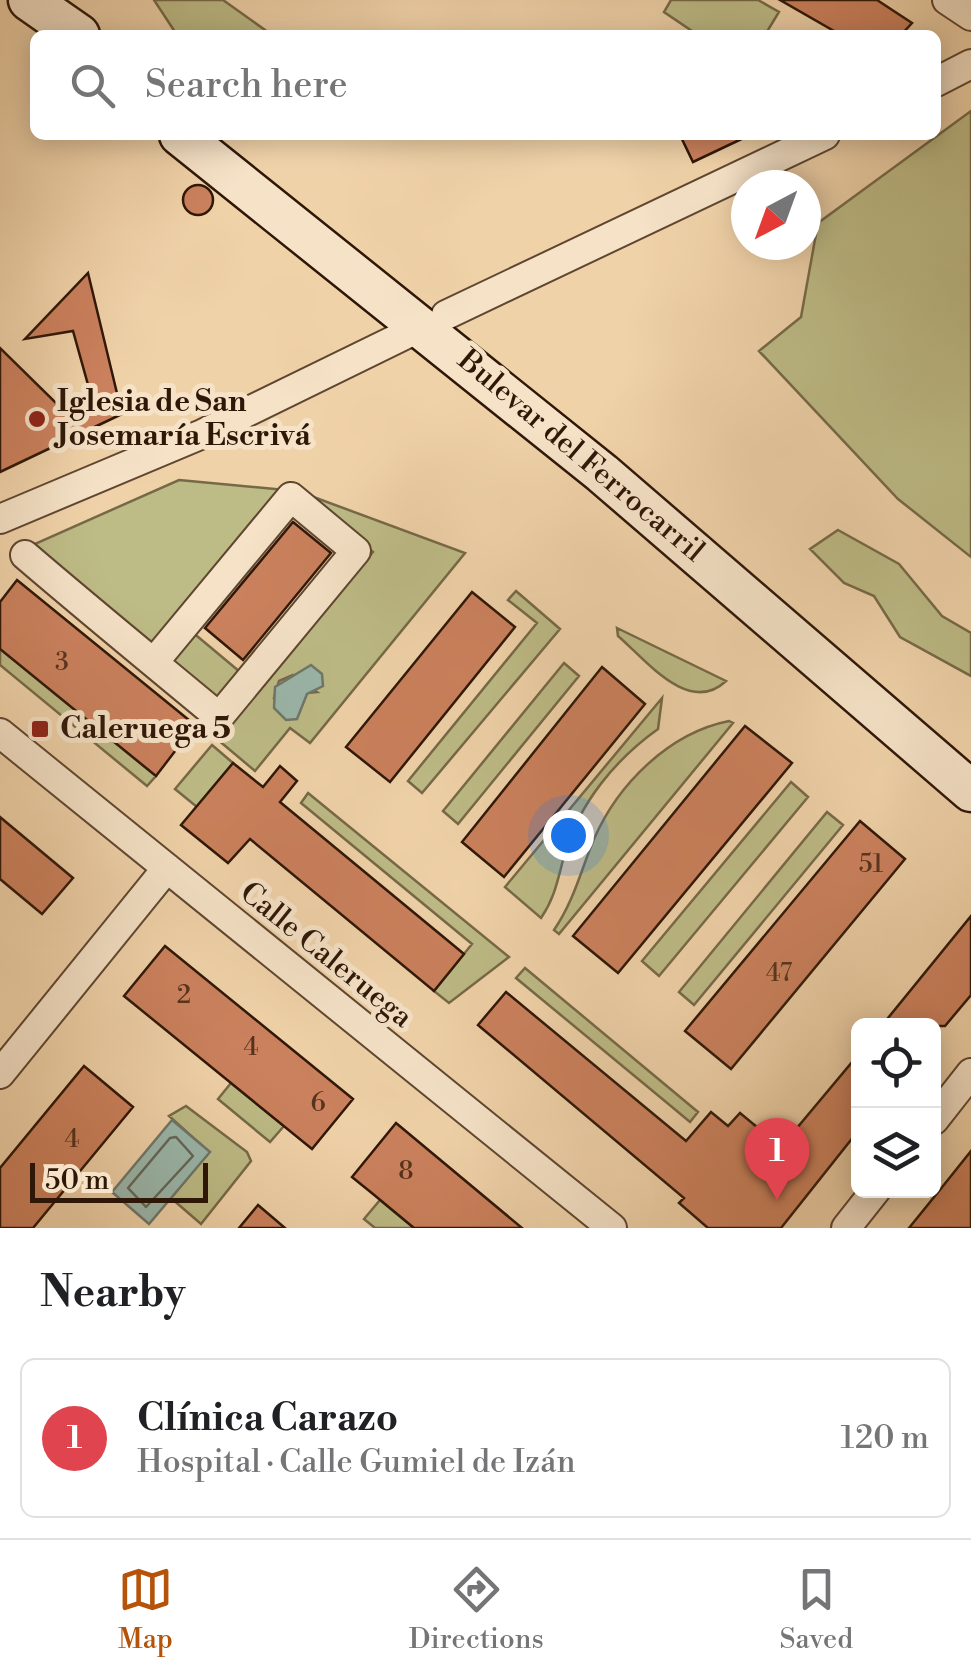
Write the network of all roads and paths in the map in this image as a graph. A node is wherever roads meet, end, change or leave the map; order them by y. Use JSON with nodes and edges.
{"nodes":[{"id":1,"x":29,"y":0,"type":"edge"},
{"id":2,"x":948,"y":0,"type":"edge"},
{"id":3,"x":0,"y":5,"type":"edge"},
{"id":4,"x":971,"y":16,"type":"edge"},
{"id":5,"x":38,"y":30,"type":"edge"},
{"id":6,"x":72,"y":30,"type":"edge"},
{"id":7,"x":971,"y":64,"type":"edge"},
{"id":8,"x":941,"y":79,"type":"edge"},
{"id":9,"x":187,"y":140,"type":"edge"},
{"id":10,"x":220,"y":140,"type":"edge"},
{"id":11,"x":815,"y":140,"type":"edge"},
{"id":12,"x":435,"y":321,"type":"junction"},
{"id":13,"x":0,"y":519,"type":"edge"},
{"id":14,"x":25,"y":555,"type":"dead end"},
{"id":15,"x":154,"y":662,"type":"junction"},
{"id":16,"x":0,"y":733,"type":"edge"},
{"id":17,"x":971,"y":755,"type":"edge"},
{"id":18,"x":971,"y":791,"type":"edge"},
{"id":19,"x":167,"y":868,"type":"junction"},
{"id":20,"x":0,"y":1074,"type":"edge"},
{"id":21,"x":971,"y":1074,"type":"edge"},
{"id":22,"x":941,"y":1111,"type":"edge"},
{"id":23,"x":870,"y":1198,"type":"edge"},
{"id":24,"x":612,"y":1228,"type":"edge"},
{"id":25,"x":846,"y":1228,"type":"edge"}],
"edges":[{"from":1,"to":6,"type":"main road"},
{"from":2,"to":4,"type":"street"},
{"from":3,"to":5,"type":"main road"},
{"from":7,"to":8,"type":"street"},
{"from":9,"to":12,"type":"main road","name":"Bulevar del Ferrocarril"},
{"from":10,"to":12,"type":"main road","name":"Bulevar del Ferrocarril"},
{"from":11,"to":12,"type":"street"},
{"from":12,"to":13,"type":"street"},
{"from":12,"to":17,"type":"main road","name":"Bulevar del Ferrocarril"},
{"from":12,"to":18,"type":"main road","name":"Bulevar del Ferrocarril"},
{"from":14,"to":15,"type":"street"},
{"from":15,"to":15,"type":"street"},
{"from":16,"to":19,"type":"street","name":"Calle Caleruega"},
{"from":19,"to":20,"type":"street"},
{"from":19,"to":24,"type":"street","name":"Calle Caleruega"},
{"from":21,"to":22,"type":"street"},
{"from":23,"to":25,"type":"street"}]}
